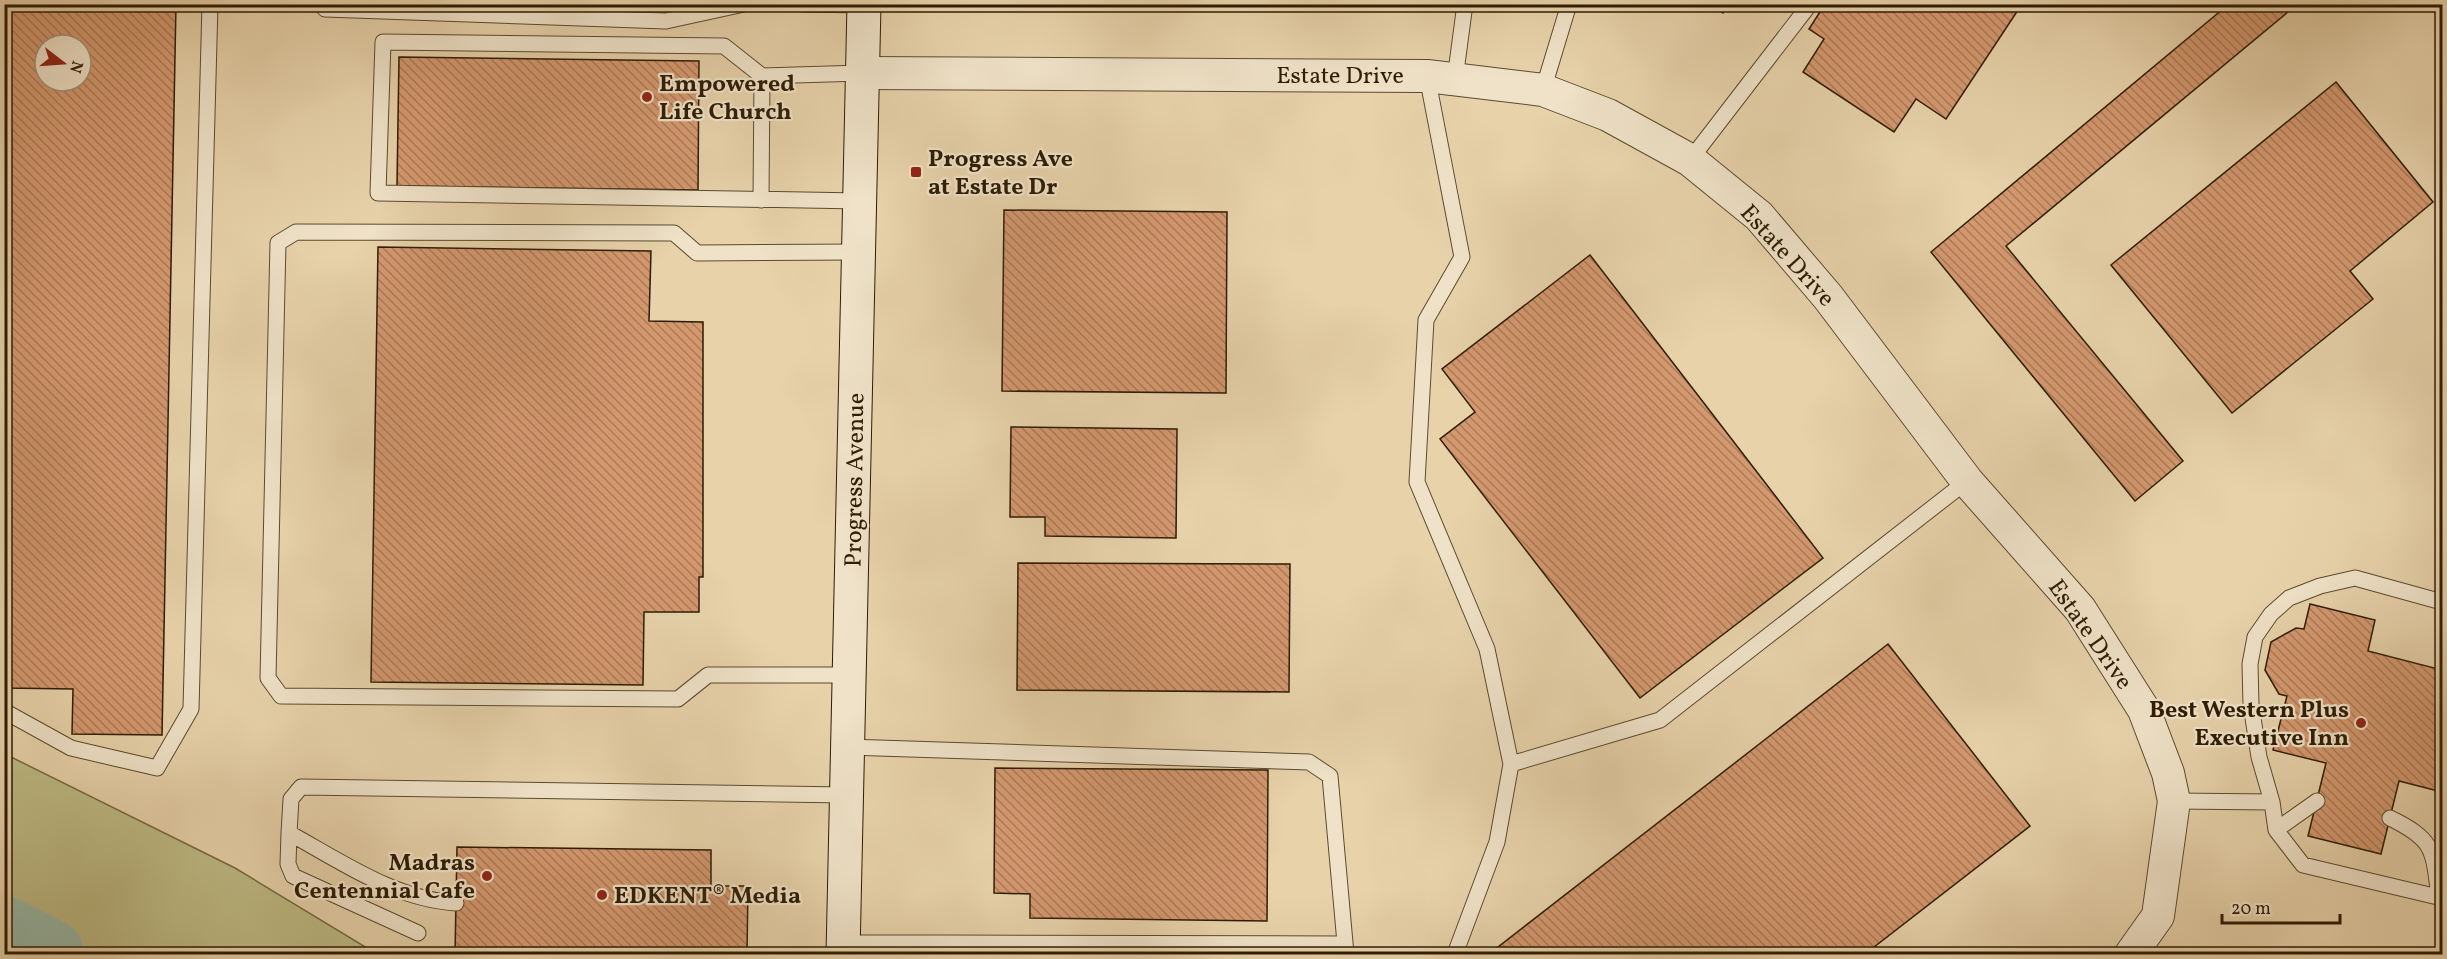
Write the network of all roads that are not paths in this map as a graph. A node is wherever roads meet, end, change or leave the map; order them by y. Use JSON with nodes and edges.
{"nodes":[{"id":1,"x":210,"y":4,"type":"edge"},
{"id":2,"x":321,"y":4,"type":"edge"},
{"id":3,"x":744,"y":4,"type":"edge"},
{"id":4,"x":803,"y":4,"type":"edge"},
{"id":5,"x":1465,"y":4,"type":"edge"},
{"id":6,"x":1569,"y":4,"type":"edge"},
{"id":7,"x":1810,"y":4,"type":"edge"},
{"id":8,"x":864,"y":5,"type":"edge"},
{"id":9,"x":862,"y":74,"type":"junction"},
{"id":10,"x":762,"y":76,"type":"junction"},
{"id":11,"x":1441,"y":77,"type":"junction"},
{"id":12,"x":1543,"y":90,"type":"junction"},
{"id":13,"x":1689,"y":160,"type":"junction"},
{"id":14,"x":761,"y":200,"type":"junction"},
{"id":15,"x":860,"y":201,"type":"junction"},
{"id":16,"x":859,"y":252,"type":"junction"},
{"id":17,"x":1967,"y":481,"type":"junction"},
{"id":18,"x":2442,"y":602,"type":"edge"},
{"id":19,"x":849,"y":675,"type":"junction"},
{"id":20,"x":4,"y":711,"type":"edge"},
{"id":21,"x":847,"y":747,"type":"junction"},
{"id":22,"x":1510,"y":764,"type":"junction"},
{"id":23,"x":846,"y":795,"type":"junction"},
{"id":24,"x":2174,"y":801,"type":"junction"},
{"id":25,"x":2317,"y":801,"type":"dead end"},
{"id":26,"x":2272,"y":802,"type":"junction"},
{"id":27,"x":2390,"y":818,"type":"dead end"},
{"id":28,"x":2276,"y":830,"type":"junction"},
{"id":29,"x":290,"y":833,"type":"junction"},
{"id":30,"x":2441,"y":897,"type":"edge"},
{"id":31,"x":456,"y":903,"type":"dead end"},
{"id":32,"x":418,"y":933,"type":"dead end"},
{"id":33,"x":843,"y":949,"type":"edge"},
{"id":34,"x":949,"y":949,"type":"edge"},
{"id":35,"x":1345,"y":949,"type":"edge"},
{"id":36,"x":1455,"y":954,"type":"edge"},
{"id":37,"x":2131,"y":954,"type":"edge"}],
"edges":[{"from":1,"to":20,"type":"lane"},
{"from":2,"to":3,"type":"lane"},
{"from":4,"to":8,"type":"lane"},
{"from":5,"to":11,"type":"lane"},
{"from":6,"to":12,"type":"lane"},
{"from":7,"to":13,"type":"lane"},
{"from":8,"to":9,"type":"main road","name":"Progress Avenue"},
{"from":9,"to":10,"type":"lane"},
{"from":9,"to":11,"type":"street","name":"Estate Drive"},
{"from":9,"to":15,"type":"main road","name":"Progress Avenue"},
{"from":10,"to":14,"type":"lane"},
{"from":10,"to":14,"type":"lane"},
{"from":11,"to":12,"type":"street","name":"Estate Drive"},
{"from":11,"to":22,"type":"lane"},
{"from":12,"to":13,"type":"street","name":"Estate Drive"},
{"from":13,"to":17,"type":"street","name":"Estate Drive"},
{"from":14,"to":15,"type":"lane"},
{"from":15,"to":16,"type":"main road","name":"Progress Avenue"},
{"from":16,"to":19,"type":"main road","name":"Progress Avenue"},
{"from":16,"to":19,"type":"lane"},
{"from":17,"to":22,"type":"lane"},
{"from":17,"to":24,"type":"street","name":"Estate Drive"},
{"from":18,"to":26,"type":"lane"},
{"from":19,"to":21,"type":"main road","name":"Progress Avenue"},
{"from":21,"to":23,"type":"main road","name":"Progress Avenue"},
{"from":21,"to":35,"type":"lane"},
{"from":22,"to":36,"type":"lane"},
{"from":23,"to":29,"type":"lane"},
{"from":23,"to":33,"type":"main road","name":"Progress Avenue"},
{"from":24,"to":26,"type":"lane"},
{"from":24,"to":37,"type":"street","name":"Estate Drive"},
{"from":25,"to":28,"type":"lane"},
{"from":26,"to":28,"type":"lane"},
{"from":27,"to":30,"type":"lane"},
{"from":28,"to":30,"type":"lane"},
{"from":29,"to":31,"type":"lane"},
{"from":29,"to":32,"type":"lane"},
{"from":33,"to":34,"type":"lane"},
{"from":34,"to":35,"type":"lane"}]}
